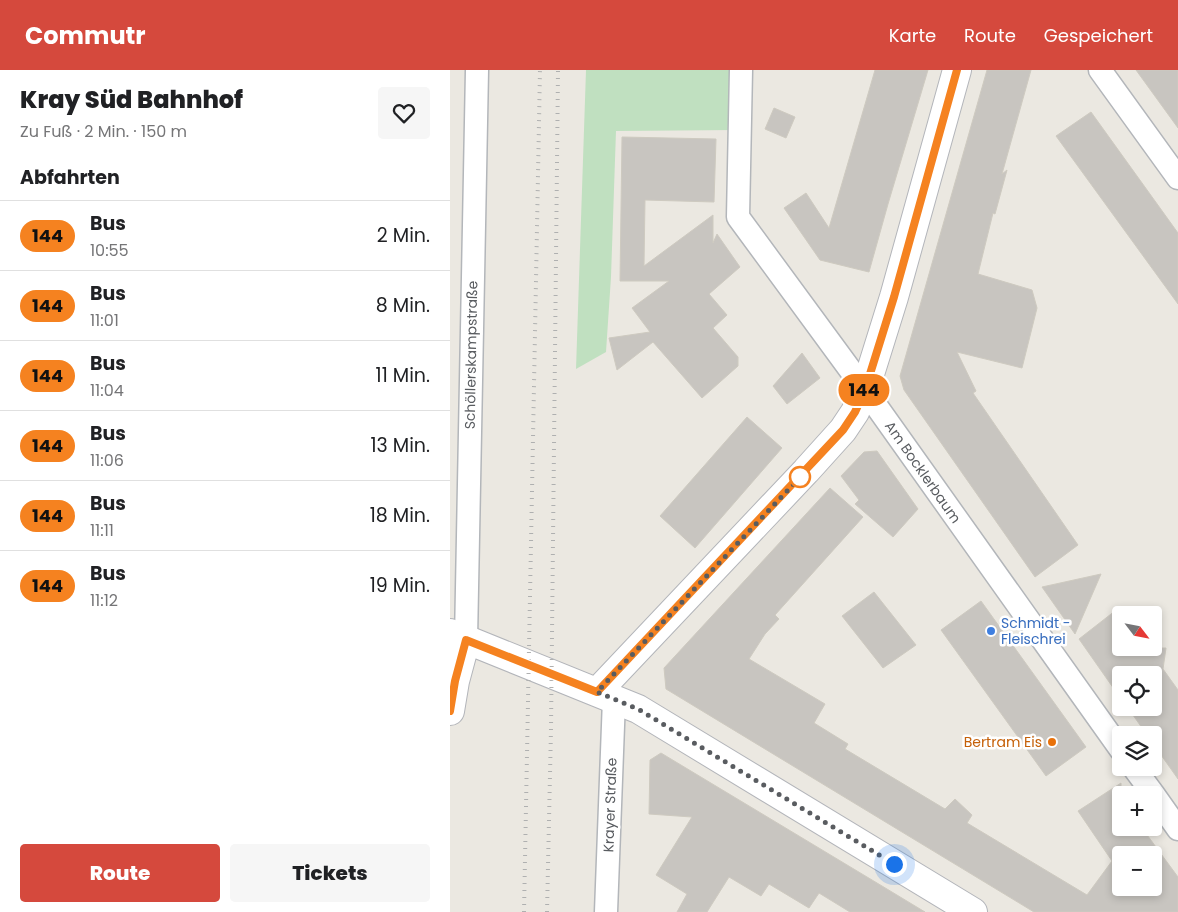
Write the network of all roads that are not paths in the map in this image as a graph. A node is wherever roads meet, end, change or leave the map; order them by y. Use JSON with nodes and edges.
{"nodes":[{"id":1,"x":477,"y":70,"type":"edge"},
{"id":2,"x":741,"y":70,"type":"edge"},
{"id":3,"x":957,"y":70,"type":"edge"},
{"id":4,"x":1100,"y":70,"type":"edge"},
{"id":5,"x":1178,"y":178,"type":"edge"},
{"id":6,"x":865,"y":390,"type":"junction"},
{"id":7,"x":458,"y":637,"type":"edge"},
{"id":8,"x":605,"y":696,"type":"junction"},
{"id":9,"x":450,"y":711,"type":"edge"},
{"id":10,"x":1112,"y":737,"type":"edge"},
{"id":11,"x":1162,"y":806,"type":"edge"},
{"id":12,"x":1178,"y":829,"type":"edge"},
{"id":13,"x":606,"y":912,"type":"edge"},
{"id":14,"x":974,"y":912,"type":"edge"}],
"edges":[{"from":1,"to":7,"type":"street","name":"Schöllerskampstraße"},
{"from":2,"to":6,"type":"street","name":"Am Bocklerbaum"},
{"from":3,"to":6,"type":"main road"},
{"from":4,"to":5,"type":"street"},
{"from":6,"to":8,"type":"main road"},
{"from":6,"to":10,"type":"street","name":"Am Bocklerbaum"},
{"from":7,"to":8,"type":"main road"},
{"from":7,"to":9,"type":"main road"},
{"from":8,"to":13,"type":"street","name":"Krayer Straße"},
{"from":8,"to":14,"type":"main road"},
{"from":11,"to":12,"type":"street"}]}
